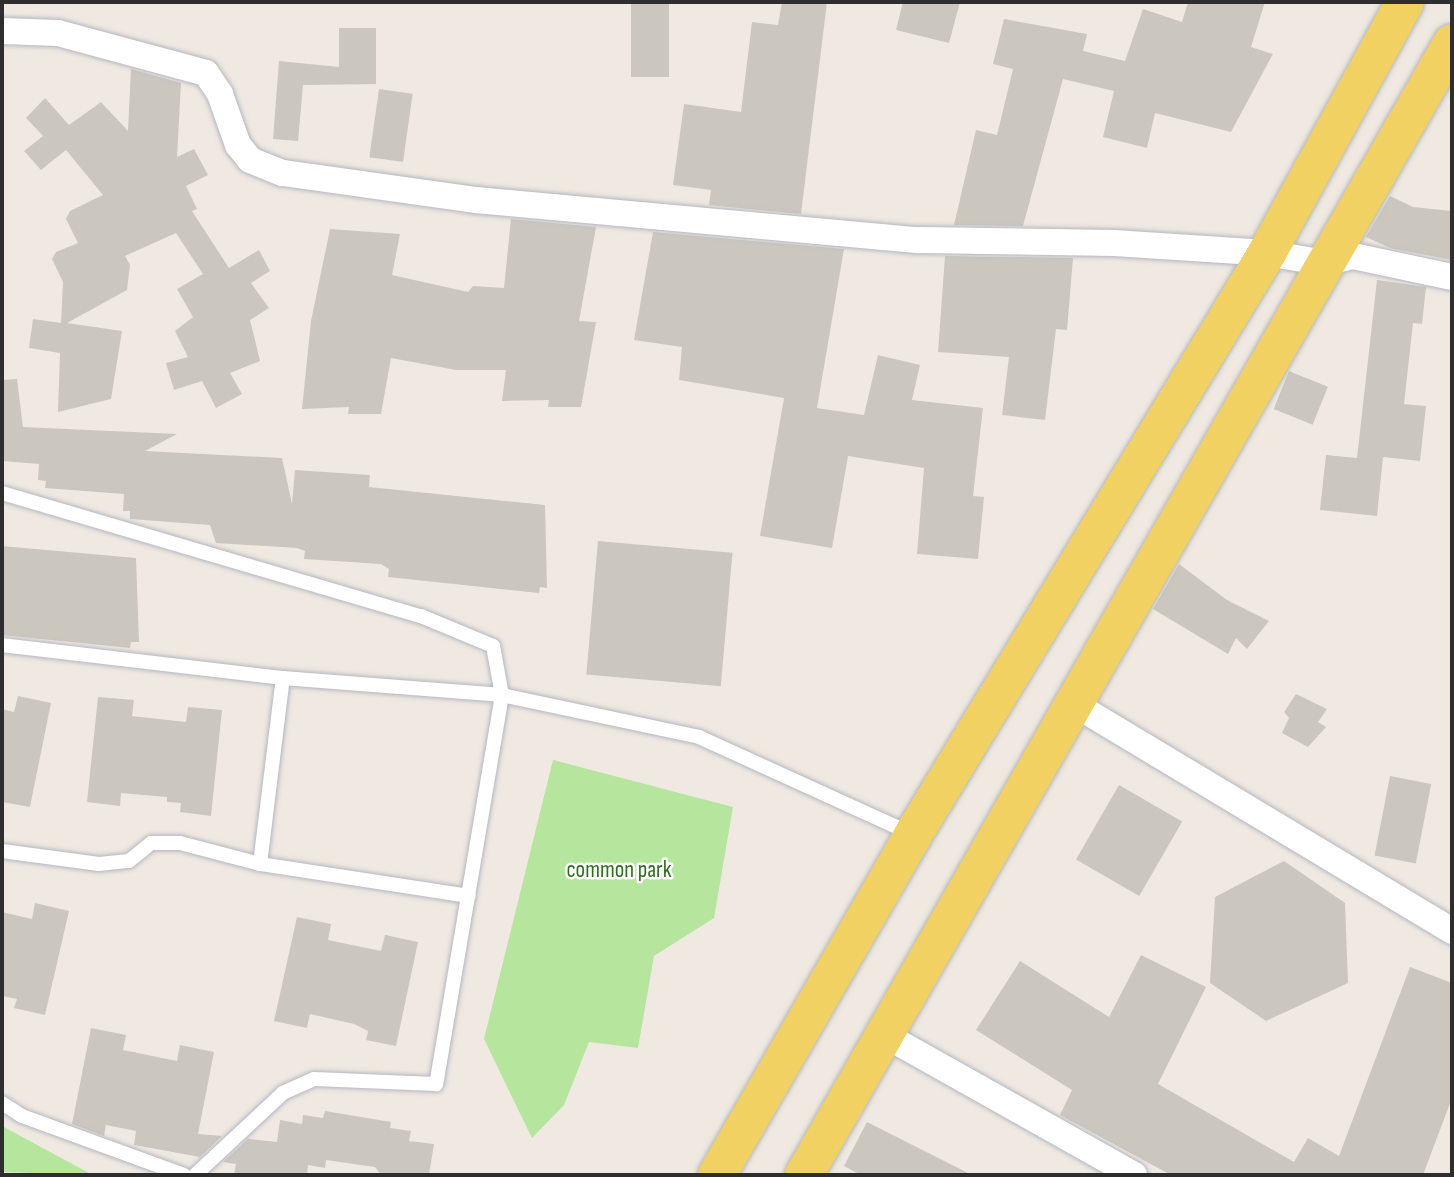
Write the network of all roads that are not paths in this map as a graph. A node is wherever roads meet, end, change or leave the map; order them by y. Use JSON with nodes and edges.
{"nodes":[{"id":1,"x":1405,"y":2,"type":"edge"},
{"id":2,"x":2,"y":31,"type":"edge"},
{"id":3,"x":1452,"y":43,"type":"edge"},
{"id":4,"x":1267,"y":253,"type":"junction"},
{"id":5,"x":1325,"y":263,"type":"junction"},
{"id":6,"x":1452,"y":277,"type":"edge"},
{"id":7,"x":2,"y":493,"type":"edge"},
{"id":8,"x":2,"y":645,"type":"edge"},
{"id":9,"x":284,"y":678,"type":"junction"},
{"id":10,"x":502,"y":695,"type":"junction"},
{"id":11,"x":1071,"y":702,"type":"junction"},
{"id":12,"x":913,"y":835,"type":"junction"},
{"id":13,"x":2,"y":850,"type":"edge"},
{"id":14,"x":260,"y":863,"type":"junction"},
{"id":15,"x":469,"y":896,"type":"junction"},
{"id":16,"x":1452,"y":931,"type":"edge"},
{"id":17,"x":883,"y":1034,"type":"junction"},
{"id":18,"x":2,"y":1103,"type":"edge"},
{"id":19,"x":184,"y":1175,"type":"edge"},
{"id":20,"x":195,"y":1175,"type":"edge"},
{"id":21,"x":717,"y":1175,"type":"edge"},
{"id":22,"x":804,"y":1175,"type":"edge"},
{"id":23,"x":1134,"y":1175,"type":"edge"}],
"edges":[{"from":1,"to":4,"type":"main road"},
{"from":2,"to":4,"type":"street"},
{"from":3,"to":5,"type":"main road"},
{"from":4,"to":5,"type":"street"},
{"from":4,"to":12,"type":"main road"},
{"from":5,"to":6,"type":"street"},
{"from":5,"to":11,"type":"main road"},
{"from":7,"to":10,"type":"lane"},
{"from":8,"to":9,"type":"lane"},
{"from":9,"to":10,"type":"lane"},
{"from":9,"to":14,"type":"lane"},
{"from":10,"to":12,"type":"lane"},
{"from":10,"to":15,"type":"lane"},
{"from":11,"to":16,"type":"street"},
{"from":11,"to":17,"type":"main road"},
{"from":12,"to":21,"type":"main road"},
{"from":13,"to":14,"type":"lane"},
{"from":14,"to":15,"type":"lane"},
{"from":15,"to":20,"type":"lane"},
{"from":17,"to":22,"type":"main road"},
{"from":17,"to":23,"type":"street"},
{"from":18,"to":19,"type":"lane"}]}
